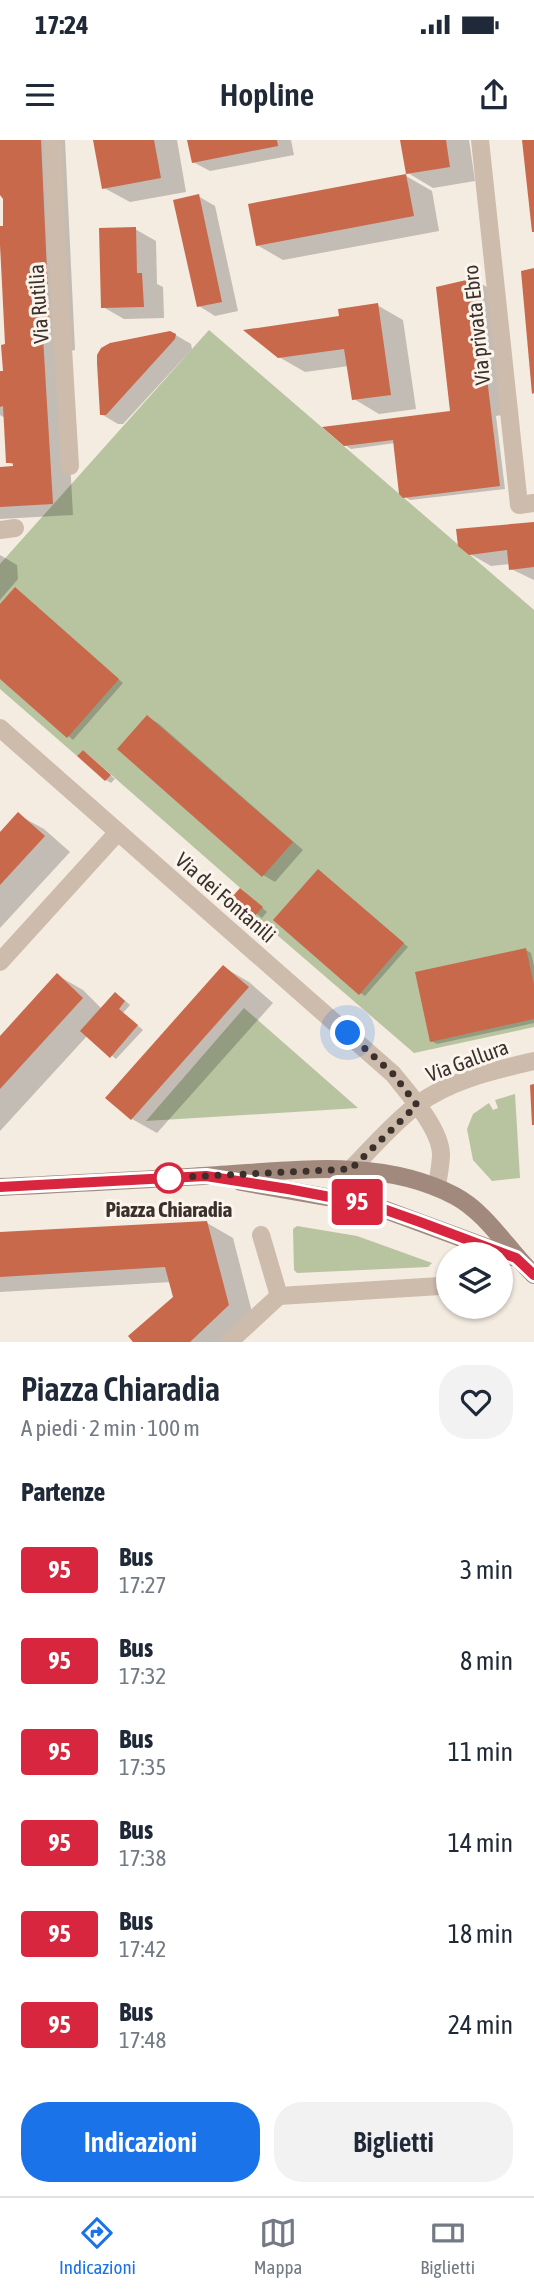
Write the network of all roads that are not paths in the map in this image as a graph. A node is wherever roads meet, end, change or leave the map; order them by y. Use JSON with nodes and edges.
{"nodes":[{"id":1,"x":53,"y":140,"type":"edge"},
{"id":2,"x":480,"y":140,"type":"edge"},
{"id":3,"x":70,"y":466,"type":"dead end"},
{"id":4,"x":527,"y":504,"type":"edge"},
{"id":5,"x":0,"y":728,"type":"edge"},
{"id":6,"x":118,"y":832,"type":"junction"},
{"id":7,"x":0,"y":962,"type":"edge"},
{"id":8,"x":534,"y":1061,"type":"edge"},
{"id":9,"x":417,"y":1105,"type":"junction"},
{"id":10,"x":351,"y":1169,"type":"junction"},
{"id":11,"x":206,"y":1176,"type":"junction"},
{"id":12,"x":0,"y":1187,"type":"edge"},
{"id":13,"x":437,"y":1187,"type":"junction"},
{"id":14,"x":261,"y":1236,"type":"dead end"},
{"id":15,"x":516,"y":1258,"type":"junction"},
{"id":16,"x":534,"y":1275,"type":"edge"},
{"id":17,"x":436,"y":1286,"type":"edge"},
{"id":18,"x":279,"y":1296,"type":"junction"},
{"id":19,"x":229,"y":1342,"type":"edge"}],
"edges":[{"from":1,"to":3,"type":"street","name":"Via Rutilia"},
{"from":2,"to":4,"type":"street","name":"Via privata Ebro"},
{"from":5,"to":6,"type":"street","name":"Via dei Fontanili"},
{"from":6,"to":7,"type":"street"},
{"from":6,"to":9,"type":"street","name":"Via dei Fontanili"},
{"from":8,"to":9,"type":"street","name":"Via Gallura"},
{"from":9,"to":10,"type":"street","name":"Via Gallura"},
{"from":9,"to":13,"type":"street","name":"Via dei Fontanili"},
{"from":10,"to":11,"type":"main road"},
{"from":10,"to":13,"type":"main road"},
{"from":11,"to":12,"type":"main road"},
{"from":11,"to":15,"type":"main road"},
{"from":13,"to":15,"type":"main road"},
{"from":14,"to":18,"type":"street"},
{"from":15,"to":16,"type":"main road"},
{"from":17,"to":18,"type":"street"},
{"from":18,"to":19,"type":"street"}]}
